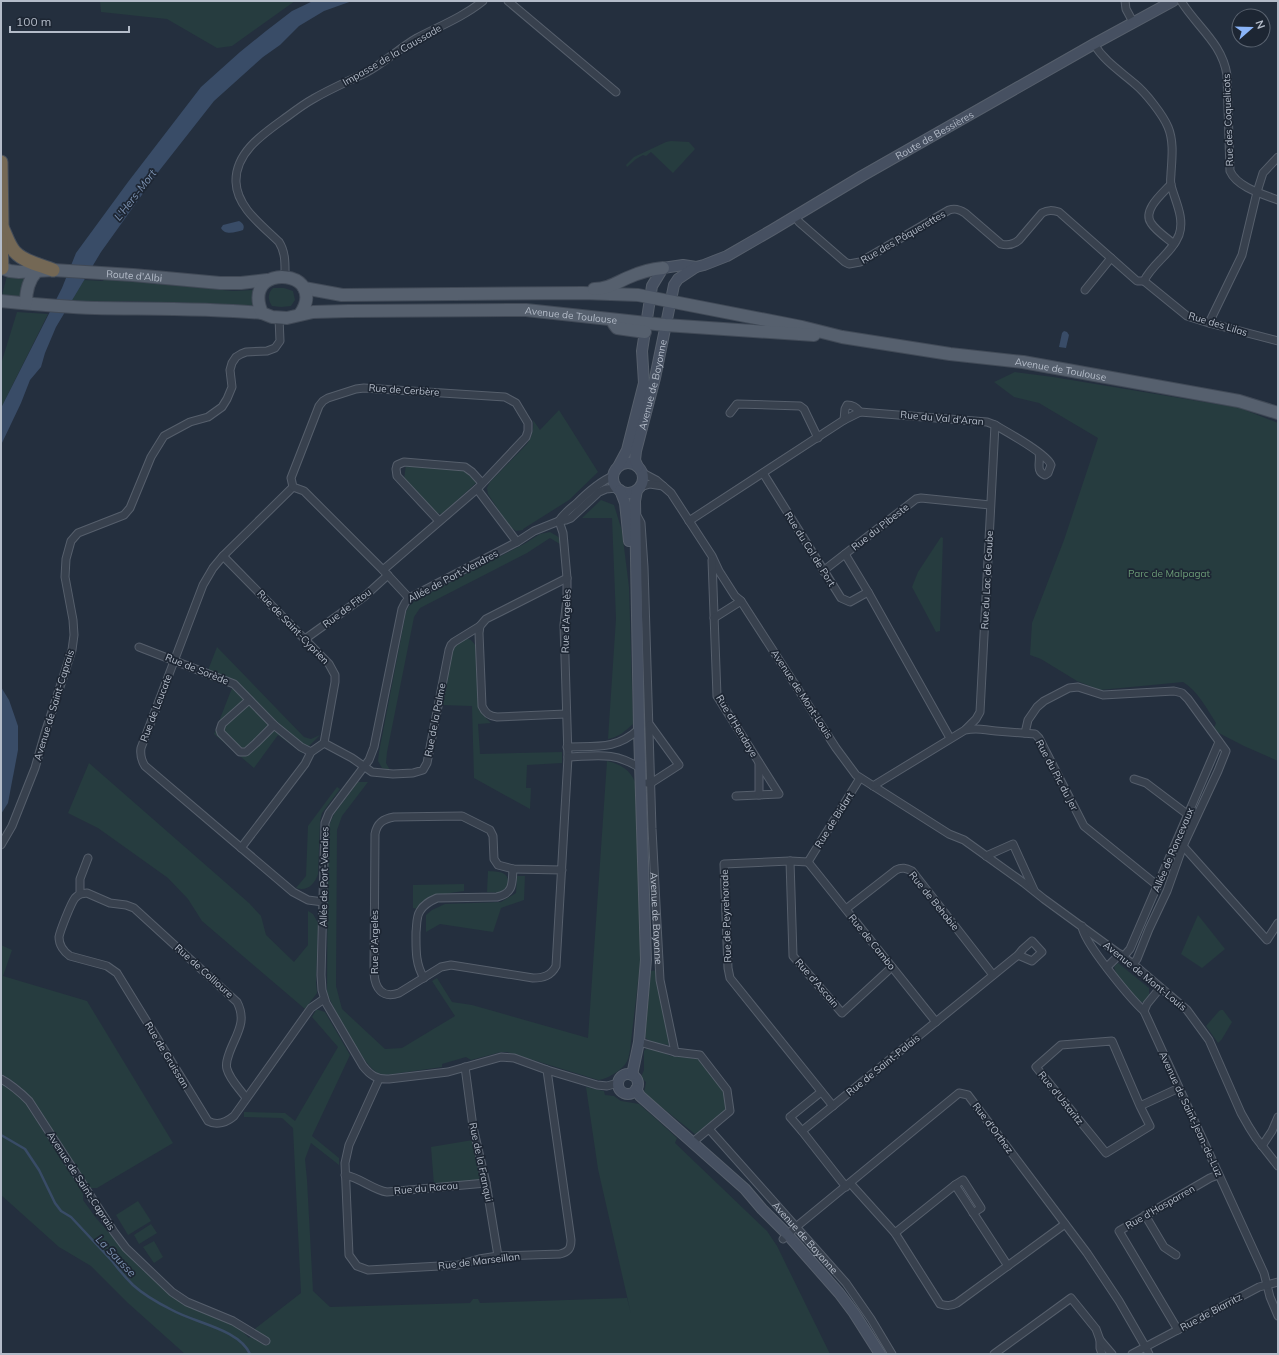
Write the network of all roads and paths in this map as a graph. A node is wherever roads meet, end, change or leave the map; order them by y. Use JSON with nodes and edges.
{"nodes":[{"id":1,"x":483,"y":1,"type":"edge"},
{"id":2,"x":508,"y":1,"type":"edge"},
{"id":3,"x":1125,"y":1,"type":"edge"},
{"id":4,"x":1173,"y":1,"type":"edge"},
{"id":5,"x":1181,"y":1,"type":"edge"},
{"id":6,"x":1134,"y":22,"type":"junction"},
{"id":7,"x":1094,"y":44,"type":"junction"},
{"id":8,"x":616,"y":92,"type":"dead end"},
{"id":9,"x":1278,"y":157,"type":"edge"},
{"id":10,"x":1,"y":162,"type":"edge"},
{"id":11,"x":1171,"y":184,"type":"junction"},
{"id":12,"x":1257,"y":192,"type":"junction"},
{"id":13,"x":1278,"y":200,"type":"edge"},
{"id":14,"x":795,"y":216,"type":"junction"},
{"id":15,"x":1,"y":234,"type":"edge"},
{"id":16,"x":1174,"y":244,"type":"junction"},
{"id":17,"x":1111,"y":258,"type":"junction"},
{"id":18,"x":696,"y":267,"type":"junction"},
{"id":19,"x":663,"y":268,"type":"junction"},
{"id":20,"x":53,"y":270,"type":"junction"},
{"id":21,"x":1,"y":271,"type":"edge"},
{"id":22,"x":36,"y":272,"type":"junction"},
{"id":23,"x":285,"y":278,"type":"junction"},
{"id":24,"x":267,"y":280,"type":"junction"},
{"id":25,"x":1144,"y":281,"type":"junction"},
{"id":26,"x":304,"y":288,"type":"junction"},
{"id":27,"x":1085,"y":290,"type":"dead end"},
{"id":28,"x":583,"y":293,"type":"junction"},
{"id":29,"x":650,"y":298,"type":"junction"},
{"id":30,"x":1,"y":301,"type":"edge"},
{"id":31,"x":670,"y":302,"type":"junction"},
{"id":32,"x":31,"y":304,"type":"junction"},
{"id":33,"x":262,"y":313,"type":"junction"},
{"id":34,"x":300,"y":314,"type":"junction"},
{"id":35,"x":279,"y":318,"type":"junction"},
{"id":36,"x":1209,"y":323,"type":"junction"},
{"id":37,"x":665,"y":325,"type":"junction"},
{"id":38,"x":645,"y":327,"type":"junction"},
{"id":39,"x":842,"y":337,"type":"junction"},
{"id":40,"x":1278,"y":341,"type":"edge"},
{"id":41,"x":860,"y":412,"type":"junction"},
{"id":42,"x":730,"y":413,"type":"dead end"},
{"id":43,"x":1278,"y":413,"type":"edge"},
{"id":44,"x":844,"y":420,"type":"junction"},
{"id":45,"x":995,"y":425,"type":"junction"},
{"id":46,"x":818,"y":438,"type":"junction"},
{"id":47,"x":1039,"y":453,"type":"dead end"},
{"id":48,"x":620,"y":466,"type":"junction"},
{"id":49,"x":640,"y":469,"type":"junction"},
{"id":50,"x":763,"y":473,"type":"junction"},
{"id":51,"x":613,"y":476,"type":"junction"},
{"id":52,"x":482,"y":483,"type":"junction"},
{"id":53,"x":664,"y":486,"type":"junction"},
{"id":54,"x":293,"y":487,"type":"junction"},
{"id":55,"x":638,"y":488,"type":"junction"},
{"id":56,"x":477,"y":489,"type":"junction"},
{"id":57,"x":619,"y":489,"type":"junction"},
{"id":58,"x":990,"y":505,"type":"junction"},
{"id":59,"x":559,"y":520,"type":"junction"},
{"id":60,"x":439,"y":521,"type":"junction"},
{"id":61,"x":689,"y":521,"type":"junction"},
{"id":62,"x":517,"y":542,"type":"junction"},
{"id":63,"x":845,"y":554,"type":"junction"},
{"id":64,"x":224,"y":556,"type":"junction"},
{"id":65,"x":712,"y":556,"type":"junction"},
{"id":66,"x":637,"y":564,"type":"junction"},
{"id":67,"x":823,"y":571,"type":"junction"},
{"id":68,"x":385,"y":572,"type":"junction"},
{"id":69,"x":567,"y":578,"type":"junction"},
{"id":70,"x":868,"y":592,"type":"junction"},
{"id":71,"x":409,"y":598,"type":"junction"},
{"id":72,"x":742,"y":601,"type":"junction"},
{"id":73,"x":714,"y":618,"type":"junction"},
{"id":74,"x":480,"y":626,"type":"junction"},
{"id":75,"x":305,"y":639,"type":"junction"},
{"id":76,"x":139,"y":647,"type":"dead end"},
{"id":77,"x":174,"y":660,"type":"junction"},
{"id":78,"x":249,"y":700,"type":"junction"},
{"id":79,"x":566,"y":714,"type":"junction"},
{"id":80,"x":274,"y":725,"type":"junction"},
{"id":81,"x":650,"y":725,"type":"junction"},
{"id":82,"x":639,"y":729,"type":"junction"},
{"id":83,"x":965,"y":730,"type":"junction"},
{"id":84,"x":1025,"y":733,"type":"junction"},
{"id":85,"x":950,"y":738,"type":"junction"},
{"id":86,"x":1219,"y":742,"type":"junction"},
{"id":87,"x":324,"y":744,"type":"junction"},
{"id":88,"x":567,"y":747,"type":"junction"},
{"id":89,"x":310,"y":752,"type":"junction"},
{"id":90,"x":568,"y":757,"type":"junction"},
{"id":91,"x":759,"y":762,"type":"junction"},
{"id":92,"x":364,"y":768,"type":"junction"},
{"id":93,"x":640,"y":768,"type":"junction"},
{"id":94,"x":860,"y":778,"type":"junction"},
{"id":95,"x":1134,"y":780,"type":"dead end"},
{"id":96,"x":646,"y":783,"type":"junction"},
{"id":97,"x":873,"y":786,"type":"junction"},
{"id":98,"x":759,"y":795,"type":"junction"},
{"id":99,"x":736,"y":796,"type":"dead end"},
{"id":100,"x":1188,"y":814,"type":"junction"},
{"id":101,"x":1195,"y":819,"type":"junction"},
{"id":102,"x":1,"y":845,"type":"edge"},
{"id":103,"x":1184,"y":846,"type":"junction"},
{"id":104,"x":241,"y":848,"type":"junction"},
{"id":105,"x":986,"y":856,"type":"junction"},
{"id":106,"x":88,"y":858,"type":"dead end"},
{"id":107,"x":790,"y":861,"type":"junction"},
{"id":108,"x":808,"y":862,"type":"junction"},
{"id":109,"x":513,"y":869,"type":"junction"},
{"id":110,"x":562,"y":870,"type":"junction"},
{"id":111,"x":1158,"y":886,"type":"junction"},
{"id":112,"x":1035,"y":892,"type":"junction"},
{"id":113,"x":80,"y":894,"type":"junction"},
{"id":114,"x":323,"y":902,"type":"junction"},
{"id":115,"x":846,"y":909,"type":"junction"},
{"id":116,"x":1278,"y":923,"type":"edge"},
{"id":117,"x":1082,"y":926,"type":"junction"},
{"id":118,"x":1018,"y":955,"type":"dead end"},
{"id":119,"x":1122,"y":956,"type":"junction"},
{"id":120,"x":1133,"y":964,"type":"junction"},
{"id":121,"x":892,"y":967,"type":"junction"},
{"id":122,"x":1108,"y":969,"type":"junction"},
{"id":123,"x":993,"y":976,"type":"junction"},
{"id":124,"x":424,"y":978,"type":"junction"},
{"id":125,"x":1160,"y":988,"type":"junction"},
{"id":126,"x":324,"y":998,"type":"junction"},
{"id":127,"x":1144,"y":1011,"type":"junction"},
{"id":128,"x":936,"y":1022,"type":"junction"},
{"id":129,"x":639,"y":1042,"type":"junction"},
{"id":130,"x":675,"y":1052,"type":"junction"},
{"id":131,"x":465,"y":1067,"type":"junction"},
{"id":132,"x":547,"y":1070,"type":"junction"},
{"id":133,"x":632,"y":1075,"type":"junction"},
{"id":134,"x":379,"y":1079,"type":"junction"},
{"id":135,"x":1,"y":1080,"type":"edge"},
{"id":136,"x":618,"y":1083,"type":"junction"},
{"id":137,"x":1180,"y":1088,"type":"junction"},
{"id":138,"x":636,"y":1089,"type":"junction"},
{"id":139,"x":821,"y":1092,"type":"junction"},
{"id":140,"x":246,"y":1098,"type":"junction"},
{"id":141,"x":833,"y":1106,"type":"junction"},
{"id":142,"x":1140,"y":1106,"type":"junction"},
{"id":143,"x":1278,"y":1117,"type":"edge"},
{"id":144,"x":709,"y":1129,"type":"junction"},
{"id":145,"x":802,"y":1131,"type":"junction"},
{"id":146,"x":693,"y":1142,"type":"junction"},
{"id":147,"x":1262,"y":1146,"type":"junction"},
{"id":148,"x":1278,"y":1166,"type":"edge"},
{"id":149,"x":345,"y":1175,"type":"junction"},
{"id":150,"x":1218,"y":1175,"type":"junction"},
{"id":151,"x":486,"y":1183,"type":"junction"},
{"id":152,"x":848,"y":1185,"type":"junction"},
{"id":153,"x":1145,"y":1215,"type":"junction"},
{"id":154,"x":1065,"y":1224,"type":"junction"},
{"id":155,"x":796,"y":1227,"type":"junction"},
{"id":156,"x":895,"y":1233,"type":"junction"},
{"id":157,"x":786,"y":1237,"type":"junction"},
{"id":158,"x":1176,"y":1255,"type":"dead end"},
{"id":159,"x":498,"y":1256,"type":"junction"},
{"id":160,"x":1008,"y":1266,"type":"junction"},
{"id":161,"x":1278,"y":1282,"type":"edge"},
{"id":162,"x":1267,"y":1284,"type":"junction"},
{"id":163,"x":1278,"y":1316,"type":"edge"},
{"id":164,"x":1178,"y":1330,"type":"junction"},
{"id":165,"x":1100,"y":1340,"type":"junction"},
{"id":166,"x":266,"y":1341,"type":"dead end"},
{"id":167,"x":1145,"y":1346,"type":"junction"},
{"id":168,"x":880,"y":1354,"type":"edge"},
{"id":169,"x":892,"y":1354,"type":"edge"},
{"id":170,"x":994,"y":1354,"type":"edge"},
{"id":171,"x":1102,"y":1354,"type":"edge"},
{"id":172,"x":1112,"y":1354,"type":"edge"},
{"id":173,"x":1132,"y":1354,"type":"edge"},
{"id":174,"x":1149,"y":1354,"type":"edge"}],
"edges":[{"from":1,"to":23,"type":"street","name":"Impasse de la Caussade"},
{"from":2,"to":8,"type":"street"},
{"from":3,"to":6,"type":"street"},
{"from":4,"to":6,"type":"street","name":"Route de Bessières"},
{"from":5,"to":12,"type":"street","name":"Rue des Coquelicots"},
{"from":6,"to":7,"type":"street","name":"Route de Bessières"},
{"from":7,"to":11,"type":"street"},
{"from":7,"to":14,"type":"street","name":"Route de Bessières"},
{"from":9,"to":12,"type":"street"},
{"from":10,"to":15,"type":"highway"},
{"from":11,"to":16,"type":"street"},
{"from":11,"to":16,"type":"street"},
{"from":12,"to":13,"type":"street","name":"Rue des Coquelicots"},
{"from":12,"to":36,"type":"street"},
{"from":14,"to":17,"type":"street","name":"Rue des Pâquerettes"},
{"from":14,"to":18,"type":"street","name":"Route de Bessières"},
{"from":15,"to":20,"type":"highway"},
{"from":15,"to":21,"type":"highway"},
{"from":16,"to":25,"type":"street"},
{"from":17,"to":25,"type":"street","name":"Rue des Pâquerettes"},
{"from":17,"to":27,"type":"street"},
{"from":18,"to":19,"type":"street","name":"Route de Bessières"},
{"from":18,"to":31,"type":"street","name":"Route de Bessières"},
{"from":19,"to":28,"type":"main road"},
{"from":19,"to":29,"type":"street"},
{"from":20,"to":22,"type":"main road","name":"Route d'Albi"},
{"from":20,"to":24,"type":"main road","name":"Route d'Albi"},
{"from":21,"to":22,"type":"main road","name":"Route d'Albi"},
{"from":22,"to":32,"type":"main road"},
{"from":23,"to":24,"type":"main road"},
{"from":23,"to":26,"type":"main road"},
{"from":24,"to":33,"type":"main road"},
{"from":25,"to":36,"type":"street","name":"Rue des Lilas"},
{"from":26,"to":28,"type":"main road","name":"Avenue de Toulouse"},
{"from":26,"to":34,"type":"main road"},
{"from":28,"to":29,"type":"main road","name":"Avenue de Toulouse"},
{"from":29,"to":31,"type":"main road","name":"Avenue de Toulouse"},
{"from":29,"to":38,"type":"street"},
{"from":30,"to":32,"type":"main road"},
{"from":31,"to":37,"type":"street","name":"Avenue de Bayonne"},
{"from":31,"to":39,"type":"main road","name":"Avenue de Toulouse"},
{"from":32,"to":33,"type":"main road"},
{"from":33,"to":35,"type":"main road"},
{"from":34,"to":35,"type":"main road"},
{"from":34,"to":38,"type":"main road","name":"Avenue de Toulouse"},
{"from":35,"to":102,"type":"street","name":"Avenue de Saint-Caprais"},
{"from":36,"to":40,"type":"street","name":"Rue des Lilas"},
{"from":37,"to":38,"type":"main road","name":"Avenue de Toulouse"},
{"from":37,"to":39,"type":"main road","name":"Avenue de Toulouse"},
{"from":37,"to":49,"type":"street","name":"Avenue de Bayonne"},
{"from":38,"to":48,"type":"street","name":"Avenue de Bayonne"},
{"from":39,"to":43,"type":"main road","name":"Avenue de Toulouse"},
{"from":41,"to":44,"type":"street","name":"Rue du Val d'Aran"},
{"from":41,"to":44,"type":"street","name":"Rue du Val d'Aran"},
{"from":41,"to":45,"type":"street","name":"Rue du Val d'Aran"},
{"from":42,"to":46,"type":"street"},
{"from":44,"to":46,"type":"street","name":"Rue du Val d'Aran"},
{"from":45,"to":47,"type":"street","name":"Rue du Val d'Aran"},
{"from":45,"to":58,"type":"street","name":"Rue du Lac de Gaube"},
{"from":46,"to":50,"type":"street","name":"Rue du Val d'Aran"},
{"from":48,"to":49,"type":"street"},
{"from":48,"to":51,"type":"street"},
{"from":49,"to":53,"type":"street","name":"Avenue de Mont-Louis"},
{"from":49,"to":55,"type":"street"},
{"from":50,"to":61,"type":"street","name":"Rue du Val d'Aran"},
{"from":50,"to":67,"type":"street","name":"Rue du Col de Port"},
{"from":51,"to":57,"type":"street"},
{"from":51,"to":59,"type":"street","name":"Allée de Port-Vendres"},
{"from":52,"to":54,"type":"street","name":"Rue de Cerbère"},
{"from":52,"to":56,"type":"street","name":"Rue de Cerbère"},
{"from":52,"to":60,"type":"street"},
{"from":53,"to":55,"type":"street"},
{"from":53,"to":61,"type":"street","name":"Avenue de Mont-Louis"},
{"from":54,"to":64,"type":"street","name":"Rue de Leucate"},
{"from":54,"to":68,"type":"street"},
{"from":55,"to":57,"type":"street"},
{"from":55,"to":66,"type":"street","name":"Avenue de Bayonne"},
{"from":56,"to":60,"type":"street","name":"Rue de Cerbère"},
{"from":56,"to":62,"type":"street"},
{"from":57,"to":59,"type":"street","name":"Allée de Port-Vendres"},
{"from":57,"to":66,"type":"street","name":"Avenue de Bayonne"},
{"from":58,"to":63,"type":"street","name":"Rue du Pibeste"},
{"from":58,"to":83,"type":"street","name":"Rue du Lac de Gaube"},
{"from":59,"to":62,"type":"street","name":"Allée de Port-Vendres"},
{"from":59,"to":69,"type":"street","name":"Rue d'Argelès"},
{"from":60,"to":68,"type":"street","name":"Rue de Fitou"},
{"from":61,"to":65,"type":"street","name":"Avenue de Mont-Louis"},
{"from":62,"to":71,"type":"street","name":"Allée de Port-Vendres"},
{"from":63,"to":67,"type":"street","name":"Rue du Pibeste"},
{"from":63,"to":70,"type":"street"},
{"from":64,"to":75,"type":"street","name":"Rue de Saint-Cyprien"},
{"from":64,"to":77,"type":"street","name":"Rue de Leucate"},
{"from":65,"to":72,"type":"street","name":"Avenue de Mont-Louis"},
{"from":65,"to":73,"type":"street","name":"Rue d'Hendaye"},
{"from":66,"to":81,"type":"street","name":"Avenue de Bayonne"},
{"from":66,"to":82,"type":"street","name":"Avenue de Bayonne"},
{"from":67,"to":70,"type":"street","name":"Rue du Col de Port"},
{"from":68,"to":71,"type":"street"},
{"from":68,"to":75,"type":"street","name":"Rue de Fitou"},
{"from":69,"to":74,"type":"street"},
{"from":69,"to":79,"type":"street","name":"Rue d'Argelès"},
{"from":70,"to":85,"type":"street"},
{"from":71,"to":92,"type":"street","name":"Allée de Port-Vendres"},
{"from":72,"to":73,"type":"street"},
{"from":72,"to":94,"type":"street","name":"Avenue de Mont-Louis"},
{"from":73,"to":91,"type":"street","name":"Rue d'Hendaye"},
{"from":74,"to":79,"type":"street"},
{"from":74,"to":92,"type":"street","name":"Rue de la Palme"},
{"from":75,"to":87,"type":"street","name":"Rue de Saint-Cyprien"},
{"from":76,"to":77,"type":"street","name":"Rue de Sorède"},
{"from":77,"to":78,"type":"street","name":"Rue de Sorède"},
{"from":77,"to":104,"type":"street","name":"Rue de Leucate"},
{"from":78,"to":80,"type":"street","name":"Rue de Sorède"},
{"from":78,"to":80,"type":"street"},
{"from":79,"to":88,"type":"street","name":"Rue d'Argelès"},
{"from":80,"to":89,"type":"street","name":"Rue de Sorède"},
{"from":81,"to":96,"type":"street","name":"Avenue de Bayonne"},
{"from":81,"to":96,"type":"street"},
{"from":82,"to":88,"type":"street"},
{"from":82,"to":93,"type":"street","name":"Avenue de Bayonne"},
{"from":83,"to":84,"type":"street","name":"Rue du Pic du Jer"},
{"from":83,"to":85,"type":"street","name":"Rue du Pic du Jer"},
{"from":84,"to":86,"type":"street"},
{"from":84,"to":111,"type":"street","name":"Rue du Pic du Jer"},
{"from":85,"to":97,"type":"street","name":"Rue du Pic du Jer"},
{"from":86,"to":100,"type":"street","name":"Allée de Roncevaux"},
{"from":86,"to":101,"type":"street","name":"Allée de Roncevaux"},
{"from":87,"to":89,"type":"street"},
{"from":87,"to":92,"type":"street","name":"Rue de la Palme"},
{"from":88,"to":90,"type":"street","name":"Rue d'Argelès"},
{"from":89,"to":104,"type":"street"},
{"from":90,"to":93,"type":"street"},
{"from":90,"to":110,"type":"street","name":"Rue d'Argelès"},
{"from":91,"to":98,"type":"street","name":"Rue d'Hendaye"},
{"from":91,"to":98,"type":"street","name":"Rue d'Hendaye"},
{"from":92,"to":114,"type":"street","name":"Allée de Port-Vendres"},
{"from":93,"to":96,"type":"street","name":"Avenue de Bayonne"},
{"from":94,"to":97,"type":"street","name":"Avenue de Mont-Louis"},
{"from":94,"to":108,"type":"street","name":"Rue de Bidart"},
{"from":95,"to":100,"type":"street"},
{"from":96,"to":129,"type":"street","name":"Avenue de Bayonne"},
{"from":96,"to":130,"type":"street","name":"Avenue de Bayonne"},
{"from":97,"to":105,"type":"street","name":"Avenue de Mont-Louis"},
{"from":98,"to":99,"type":"street","name":"Rue d'Hendaye"},
{"from":100,"to":101,"type":"street"},
{"from":100,"to":111,"type":"street","name":"Allée de Roncevaux"},
{"from":101,"to":103,"type":"street","name":"Allée de Roncevaux"},
{"from":103,"to":116,"type":"street"},
{"from":103,"to":120,"type":"street","name":"Allée de Roncevaux"},
{"from":104,"to":114,"type":"street","name":"Rue de Leucate"},
{"from":105,"to":112,"type":"street","name":"Avenue de Mont-Louis"},
{"from":105,"to":112,"type":"street","name":"Avenue de Mont-Louis"},
{"from":106,"to":113,"type":"street","name":"Rue de Gruissan"},
{"from":107,"to":108,"type":"street","name":"Rue de Peyrehorade"},
{"from":107,"to":121,"type":"street","name":"Rue d'Ascain"},
{"from":107,"to":139,"type":"street","name":"Rue de Peyrehorade"},
{"from":108,"to":115,"type":"street","name":"Rue de Cambo"},
{"from":109,"to":110,"type":"street","name":"Rue d'Argelès"},
{"from":109,"to":124,"type":"street"},
{"from":109,"to":124,"type":"street","name":"Rue d'Argelès"},
{"from":110,"to":124,"type":"street","name":"Rue d'Argelès"},
{"from":111,"to":119,"type":"street","name":"Allée de Roncevaux"},
{"from":112,"to":117,"type":"street","name":"Avenue de Mont-Louis"},
{"from":113,"to":140,"type":"street","name":"Rue de Collioure"},
{"from":113,"to":140,"type":"street","name":"Rue de Gruissan"},
{"from":114,"to":126,"type":"street","name":"Allée de Port-Vendres"},
{"from":115,"to":121,"type":"street","name":"Rue de Cambo"},
{"from":115,"to":123,"type":"street","name":"Rue de Behobie"},
{"from":117,"to":119,"type":"street","name":"Avenue de Mont-Louis"},
{"from":117,"to":122,"type":"street","name":"Avenue de Saint-Jean-de-Luz"},
{"from":118,"to":123,"type":"street","name":"Rue de Saint-Palais"},
{"from":119,"to":120,"type":"street","name":"Avenue de Mont-Louis"},
{"from":119,"to":122,"type":"street","name":"Allée de Roncevaux"},
{"from":120,"to":125,"type":"street","name":"Avenue de Mont-Louis"},
{"from":121,"to":128,"type":"street","name":"Rue de Cambo"},
{"from":122,"to":127,"type":"street","name":"Avenue de Saint-Jean-de-Luz"},
{"from":123,"to":128,"type":"street","name":"Rue de Saint-Palais"},
{"from":125,"to":127,"type":"street"},
{"from":125,"to":147,"type":"street","name":"Avenue de Mont-Louis"},
{"from":126,"to":134,"type":"street","name":"Allée de Port-Vendres"},
{"from":126,"to":140,"type":"street","name":"Rue de Gruissan"},
{"from":127,"to":137,"type":"street","name":"Avenue de Saint-Jean-de-Luz"},
{"from":128,"to":141,"type":"street","name":"Rue de Saint-Palais"},
{"from":129,"to":130,"type":"street"},
{"from":129,"to":133,"type":"street","name":"Avenue de Bayonne"},
{"from":130,"to":144,"type":"street"},
{"from":131,"to":132,"type":"street"},
{"from":131,"to":134,"type":"street"},
{"from":131,"to":151,"type":"street","name":"Rue de la Franqui"},
{"from":132,"to":136,"type":"street"},
{"from":132,"to":159,"type":"street","name":"Rue de Marseillan"},
{"from":133,"to":136,"type":"street"},
{"from":133,"to":138,"type":"street"},
{"from":134,"to":149,"type":"street","name":"Rue de Marseillan"},
{"from":135,"to":166,"type":"street","name":"Avenue de Saint-Caprais"},
{"from":136,"to":138,"type":"street"},
{"from":137,"to":142,"type":"street"},
{"from":137,"to":150,"type":"street","name":"Avenue de Saint-Jean-de-Luz"},
{"from":138,"to":146,"type":"street","name":"Avenue de Bayonne"},
{"from":139,"to":141,"type":"street","name":"Rue de Peyrehorade"},
{"from":139,"to":145,"type":"street"},
{"from":141,"to":145,"type":"street","name":"Rue de Saint-Palais"},
{"from":142,"to":142,"type":"street","name":"Rue d'Ustaritz"},
{"from":143,"to":147,"type":"street"},
{"from":144,"to":146,"type":"street"},
{"from":144,"to":155,"type":"street","name":"Avenue de Bayonne"},
{"from":145,"to":152,"type":"street"},
{"from":146,"to":157,"type":"street","name":"Avenue de Bayonne"},
{"from":147,"to":148,"type":"street","name":"Avenue de Mont-Louis"},
{"from":149,"to":151,"type":"street","name":"Rue du Racou"},
{"from":149,"to":159,"type":"street","name":"Rue de Marseillan"},
{"from":150,"to":153,"type":"street","name":"Rue d'Hasparren"},
{"from":150,"to":162,"type":"street","name":"Avenue de Saint-Jean-de-Luz"},
{"from":151,"to":159,"type":"street","name":"Rue de la Franqui"},
{"from":152,"to":154,"type":"street","name":"Rue d'Orthez"},
{"from":152,"to":155,"type":"street","name":"Rue d'Orthez"},
{"from":152,"to":156,"type":"street"},
{"from":153,"to":158,"type":"street"},
{"from":153,"to":164,"type":"street","name":"Rue d'Hasparren"},
{"from":154,"to":160,"type":"street"},
{"from":154,"to":167,"type":"street","name":"Rue d'Orthez"},
{"from":155,"to":157,"type":"street","name":"Rue d'Orthez"},
{"from":155,"to":169,"type":"street","name":"Avenue de Bayonne"},
{"from":156,"to":160,"type":"street"},
{"from":156,"to":160,"type":"street"},
{"from":157,"to":168,"type":"street","name":"Avenue de Bayonne"},
{"from":161,"to":162,"type":"street","name":"Rue de Biarritz"},
{"from":162,"to":163,"type":"street","name":"Avenue de Saint-Jean-de-Luz"},
{"from":162,"to":164,"type":"street","name":"Rue de Biarritz"},
{"from":164,"to":167,"type":"street","name":"Rue de Biarritz"},
{"from":165,"to":170,"type":"street"},
{"from":165,"to":171,"type":"street"},
{"from":165,"to":172,"type":"street"},
{"from":167,"to":173,"type":"street","name":"Rue de Biarritz"},
{"from":167,"to":174,"type":"street","name":"Rue d'Orthez"}]}
